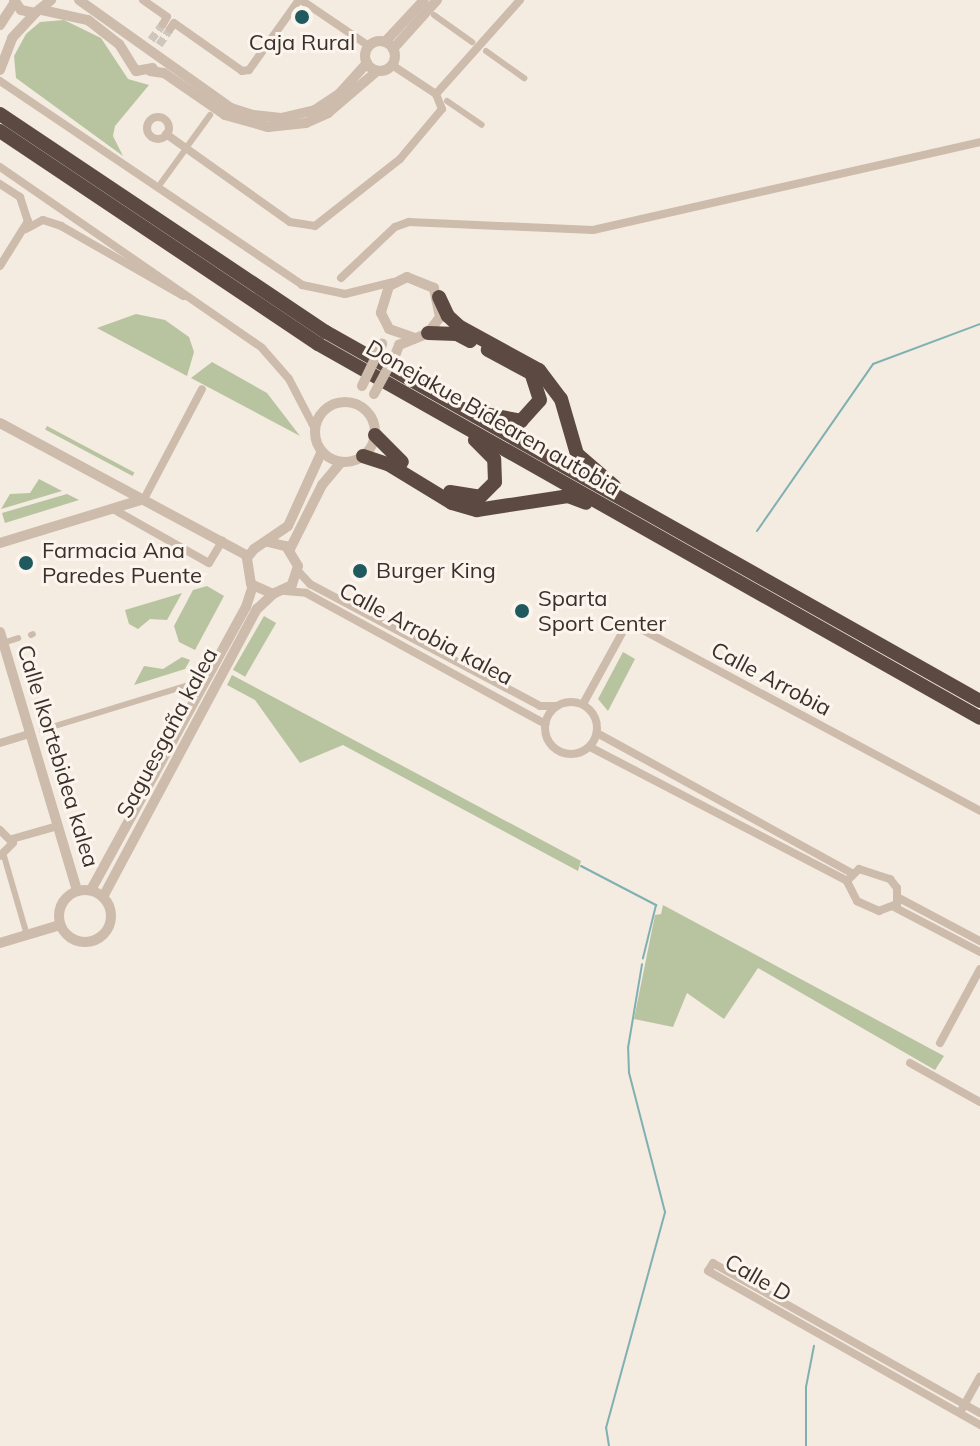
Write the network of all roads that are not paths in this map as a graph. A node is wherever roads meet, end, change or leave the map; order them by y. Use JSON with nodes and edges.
{"nodes":[{"id":1,"x":51,"y":0,"type":"edge"},
{"id":2,"x":79,"y":0,"type":"edge"},
{"id":3,"x":143,"y":0,"type":"edge"},
{"id":4,"x":300,"y":0,"type":"edge"},
{"id":5,"x":437,"y":0,"type":"edge"},
{"id":6,"x":520,"y":0,"type":"edge"},
{"id":7,"x":14,"y":1,"type":"edge"},
{"id":8,"x":419,"y":2,"type":"edge"},
{"id":9,"x":38,"y":12,"type":"junction"},
{"id":10,"x":434,"y":15,"type":"dead end"},
{"id":11,"x":0,"y":25,"type":"edge"},
{"id":12,"x":472,"y":42,"type":"dead end"},
{"id":13,"x":369,"y":46,"type":"junction"},
{"id":14,"x":389,"y":46,"type":"junction"},
{"id":15,"x":151,"y":48,"type":"junction"},
{"id":16,"x":486,"y":51,"type":"dead end"},
{"id":17,"x":130,"y":63,"type":"junction"},
{"id":18,"x":367,"y":63,"type":"junction"},
{"id":19,"x":2,"y":64,"type":"edge"},
{"id":20,"x":392,"y":65,"type":"junction"},
{"id":21,"x":150,"y":71,"type":"junction"},
{"id":22,"x":377,"y":71,"type":"junction"},
{"id":23,"x":524,"y":78,"type":"dead end"},
{"id":24,"x":0,"y":81,"type":"edge"},
{"id":25,"x":10,"y":85,"type":"junction"},
{"id":26,"x":436,"y":94,"type":"junction"},
{"id":27,"x":447,"y":101,"type":"dead end"},
{"id":28,"x":0,"y":114,"type":"edge"},
{"id":29,"x":210,"y":115,"type":"dead end"},
{"id":30,"x":482,"y":125,"type":"dead end"},
{"id":31,"x":0,"y":131,"type":"edge"},
{"id":32,"x":166,"y":134,"type":"dead end"},
{"id":33,"x":980,"y":142,"type":"edge"},
{"id":34,"x":189,"y":144,"type":"dead end"},
{"id":35,"x":184,"y":151,"type":"dead end"},
{"id":36,"x":0,"y":167,"type":"edge"},
{"id":37,"x":161,"y":183,"type":"dead end"},
{"id":38,"x":0,"y":184,"type":"edge"},
{"id":39,"x":26,"y":229,"type":"junction"},
{"id":40,"x":0,"y":266,"type":"edge"},
{"id":41,"x":341,"y":278,"type":"dead end"},
{"id":42,"x":397,"y":280,"type":"junction"},
{"id":43,"x":439,"y":297,"type":"junction"},
{"id":44,"x":193,"y":298,"type":"junction"},
{"id":45,"x":389,"y":329,"type":"junction"},
{"id":46,"x":422,"y":336,"type":"junction"},
{"id":47,"x":202,"y":389,"type":"dead end"},
{"id":48,"x":432,"y":392,"type":"junction"},
{"id":49,"x":405,"y":394,"type":"junction"},
{"id":50,"x":344,"y":402,"type":"junction"},
{"id":51,"x":369,"y":413,"type":"junction"},
{"id":52,"x":0,"y":423,"type":"edge"},
{"id":53,"x":315,"y":429,"type":"junction"},
{"id":54,"x":375,"y":435,"type":"junction"},
{"id":55,"x":322,"y":451,"type":"junction"},
{"id":56,"x":363,"y":456,"type":"junction"},
{"id":57,"x":341,"y":462,"type":"junction"},
{"id":58,"x":144,"y":499,"type":"junction"},
{"id":59,"x":113,"y":509,"type":"junction"},
{"id":60,"x":676,"y":530,"type":"junction"},
{"id":61,"x":222,"y":541,"type":"junction"},
{"id":62,"x":268,"y":542,"type":"junction"},
{"id":63,"x":0,"y":543,"type":"edge"},
{"id":64,"x":290,"y":549,"type":"junction"},
{"id":65,"x":683,"y":551,"type":"junction"},
{"id":66,"x":248,"y":556,"type":"junction"},
{"id":67,"x":298,"y":571,"type":"junction"},
{"id":68,"x":253,"y":586,"type":"junction"},
{"id":69,"x":279,"y":593,"type":"junction"},
{"id":70,"x":18,"y":638,"type":"dead end"},
{"id":71,"x":1,"y":639,"type":"edge"},
{"id":72,"x":188,"y":685,"type":"dead end"},
{"id":73,"x":980,"y":701,"type":"edge"},
{"id":74,"x":583,"y":704,"type":"junction"},
{"id":75,"x":557,"y":706,"type":"junction"},
{"id":76,"x":980,"y":718,"type":"edge"},
{"id":77,"x":545,"y":724,"type":"junction"},
{"id":78,"x":42,"y":730,"type":"dead end"},
{"id":79,"x":597,"y":733,"type":"junction"},
{"id":80,"x":30,"y":734,"type":"junction"},
{"id":81,"x":0,"y":743,"type":"edge"},
{"id":82,"x":590,"y":747,"type":"junction"},
{"id":83,"x":980,"y":811,"type":"edge"},
{"id":84,"x":58,"y":826,"type":"junction"},
{"id":85,"x":0,"y":830,"type":"edge"},
{"id":86,"x":12,"y":839,"type":"junction"},
{"id":87,"x":2,"y":856,"type":"edge"},
{"id":88,"x":850,"y":877,"type":"junction"},
{"id":89,"x":91,"y":890,"type":"junction"},
{"id":90,"x":77,"y":891,"type":"junction"},
{"id":91,"x":103,"y":897,"type":"junction"},
{"id":92,"x":896,"y":902,"type":"junction"},
{"id":93,"x":60,"y":925,"type":"junction"},
{"id":94,"x":27,"y":935,"type":"junction"},
{"id":95,"x":980,"y":941,"type":"edge"},
{"id":96,"x":0,"y":943,"type":"edge"},
{"id":97,"x":980,"y":952,"type":"edge"},
{"id":98,"x":980,"y":969,"type":"edge"},
{"id":99,"x":940,"y":1043,"type":"dead end"},
{"id":100,"x":910,"y":1063,"type":"dead end"},
{"id":101,"x":980,"y":1102,"type":"edge"},
{"id":102,"x":980,"y":1377,"type":"edge"},
{"id":103,"x":962,"y":1409,"type":"junction"},
{"id":104,"x":980,"y":1413,"type":"edge"},
{"id":105,"x":980,"y":1425,"type":"edge"}],
"edges":[{"from":1,"to":9,"type":"street"},
{"from":2,"to":15,"type":"street"},
{"from":3,"to":4,"type":"street"},
{"from":4,"to":13,"type":"street"},
{"from":5,"to":14,"type":"street"},
{"from":6,"to":26,"type":"street"},
{"from":7,"to":9,"type":"street"},
{"from":7,"to":11,"type":"street"},
{"from":8,"to":14,"type":"street"},
{"from":9,"to":17,"type":"street"},
{"from":9,"to":19,"type":"street"},
{"from":10,"to":12,"type":"street"},
{"from":13,"to":14,"type":"street"},
{"from":13,"to":18,"type":"street"},
{"from":14,"to":20,"type":"street"},
{"from":15,"to":17,"type":"street"},
{"from":15,"to":18,"type":"street"},
{"from":15,"to":21,"type":"street"},
{"from":16,"to":23,"type":"street"},
{"from":17,"to":21,"type":"street"},
{"from":18,"to":22,"type":"street"},
{"from":19,"to":25,"type":"street"},
{"from":20,"to":22,"type":"street"},
{"from":20,"to":26,"type":"street"},
{"from":21,"to":22,"type":"street"},
{"from":24,"to":25,"type":"street"},
{"from":25,"to":42,"type":"street"},
{"from":26,"to":32,"type":"street"},
{"from":27,"to":30,"type":"street"},
{"from":28,"to":48,"type":"highway","name":"Donejakue Bidearen autobia"},
{"from":29,"to":34,"type":"street"},
{"from":31,"to":49,"type":"highway","name":"Donejakue Bidearen autobia"},
{"from":33,"to":41,"type":"street"},
{"from":35,"to":37,"type":"street"},
{"from":36,"to":44,"type":"street"},
{"from":38,"to":39,"type":"street"},
{"from":39,"to":40,"type":"street"},
{"from":39,"to":44,"type":"street"},
{"from":42,"to":43,"type":"street"},
{"from":42,"to":45,"type":"street"},
{"from":43,"to":46,"type":"street"},
{"from":43,"to":60,"type":"highway"},
{"from":44,"to":53,"type":"street"},
{"from":45,"to":46,"type":"street"},
{"from":45,"to":50,"type":"street","bridge":true},
{"from":46,"to":48,"type":"highway"},
{"from":46,"to":51,"type":"street","bridge":true},
{"from":47,"to":58,"type":"street"},
{"from":48,"to":60,"type":"highway","name":"Donejakue Bidearen autobia"},
{"from":49,"to":54,"type":"highway"},
{"from":49,"to":65,"type":"highway","name":"Donejakue Bidearen autobia"},
{"from":50,"to":51,"type":"street"},
{"from":50,"to":53,"type":"street"},
{"from":51,"to":54,"type":"street"},
{"from":52,"to":58,"type":"street"},
{"from":53,"to":55,"type":"street"},
{"from":54,"to":56,"type":"street"},
{"from":55,"to":57,"type":"street"},
{"from":55,"to":62,"type":"street"},
{"from":56,"to":57,"type":"street"},
{"from":56,"to":65,"type":"highway"},
{"from":57,"to":64,"type":"street"},
{"from":58,"to":59,"type":"street"},
{"from":58,"to":61,"type":"street"},
{"from":59,"to":61,"type":"street"},
{"from":59,"to":63,"type":"street"},
{"from":60,"to":73,"type":"highway","name":"Donejakue Bidearen autobia"},
{"from":61,"to":66,"type":"street"},
{"from":62,"to":64,"type":"street"},
{"from":62,"to":66,"type":"street"},
{"from":64,"to":67,"type":"street"},
{"from":65,"to":76,"type":"highway","name":"Donejakue Bidearen autobia"},
{"from":66,"to":68,"type":"street"},
{"from":67,"to":69,"type":"street"},
{"from":67,"to":75,"type":"street","name":"Calle Arrobia kalea"},
{"from":68,"to":69,"type":"street"},
{"from":68,"to":89,"type":"street","name":"Saguesgaña kalea"},
{"from":69,"to":77,"type":"street","name":"Calle Arrobia kalea"},
{"from":69,"to":91,"type":"street","name":"Saguesgaña kalea"},
{"from":70,"to":71,"type":"street"},
{"from":71,"to":80,"type":"street","name":"Calle Ikortebidea kalea"},
{"from":72,"to":78,"type":"street"},
{"from":74,"to":75,"type":"street"},
{"from":74,"to":79,"type":"street"},
{"from":74,"to":83,"type":"street","name":"Calle Arrobia"},
{"from":75,"to":77,"type":"street"},
{"from":77,"to":82,"type":"street"},
{"from":79,"to":82,"type":"street"},
{"from":79,"to":88,"type":"street"},
{"from":80,"to":81,"type":"street"},
{"from":80,"to":84,"type":"street","name":"Calle Ikortebidea kalea"},
{"from":82,"to":88,"type":"street"},
{"from":84,"to":86,"type":"street"},
{"from":84,"to":90,"type":"street","name":"Calle Ikortebidea kalea"},
{"from":85,"to":86,"type":"street"},
{"from":86,"to":87,"type":"street"},
{"from":87,"to":94,"type":"street"},
{"from":88,"to":92,"type":"street"},
{"from":88,"to":92,"type":"street"},
{"from":89,"to":90,"type":"street"},
{"from":89,"to":91,"type":"street"},
{"from":90,"to":93,"type":"street"},
{"from":91,"to":93,"type":"street"},
{"from":92,"to":95,"type":"street"},
{"from":92,"to":97,"type":"street"},
{"from":93,"to":94,"type":"street"},
{"from":94,"to":96,"type":"street"},
{"from":98,"to":99,"type":"street"},
{"from":100,"to":101,"type":"street"},
{"from":102,"to":103,"type":"street"},
{"from":103,"to":103,"type":"street","name":"Calle D"},
{"from":103,"to":104,"type":"street","name":"Calle D"},
{"from":103,"to":105,"type":"street","name":"Calle D"}]}
